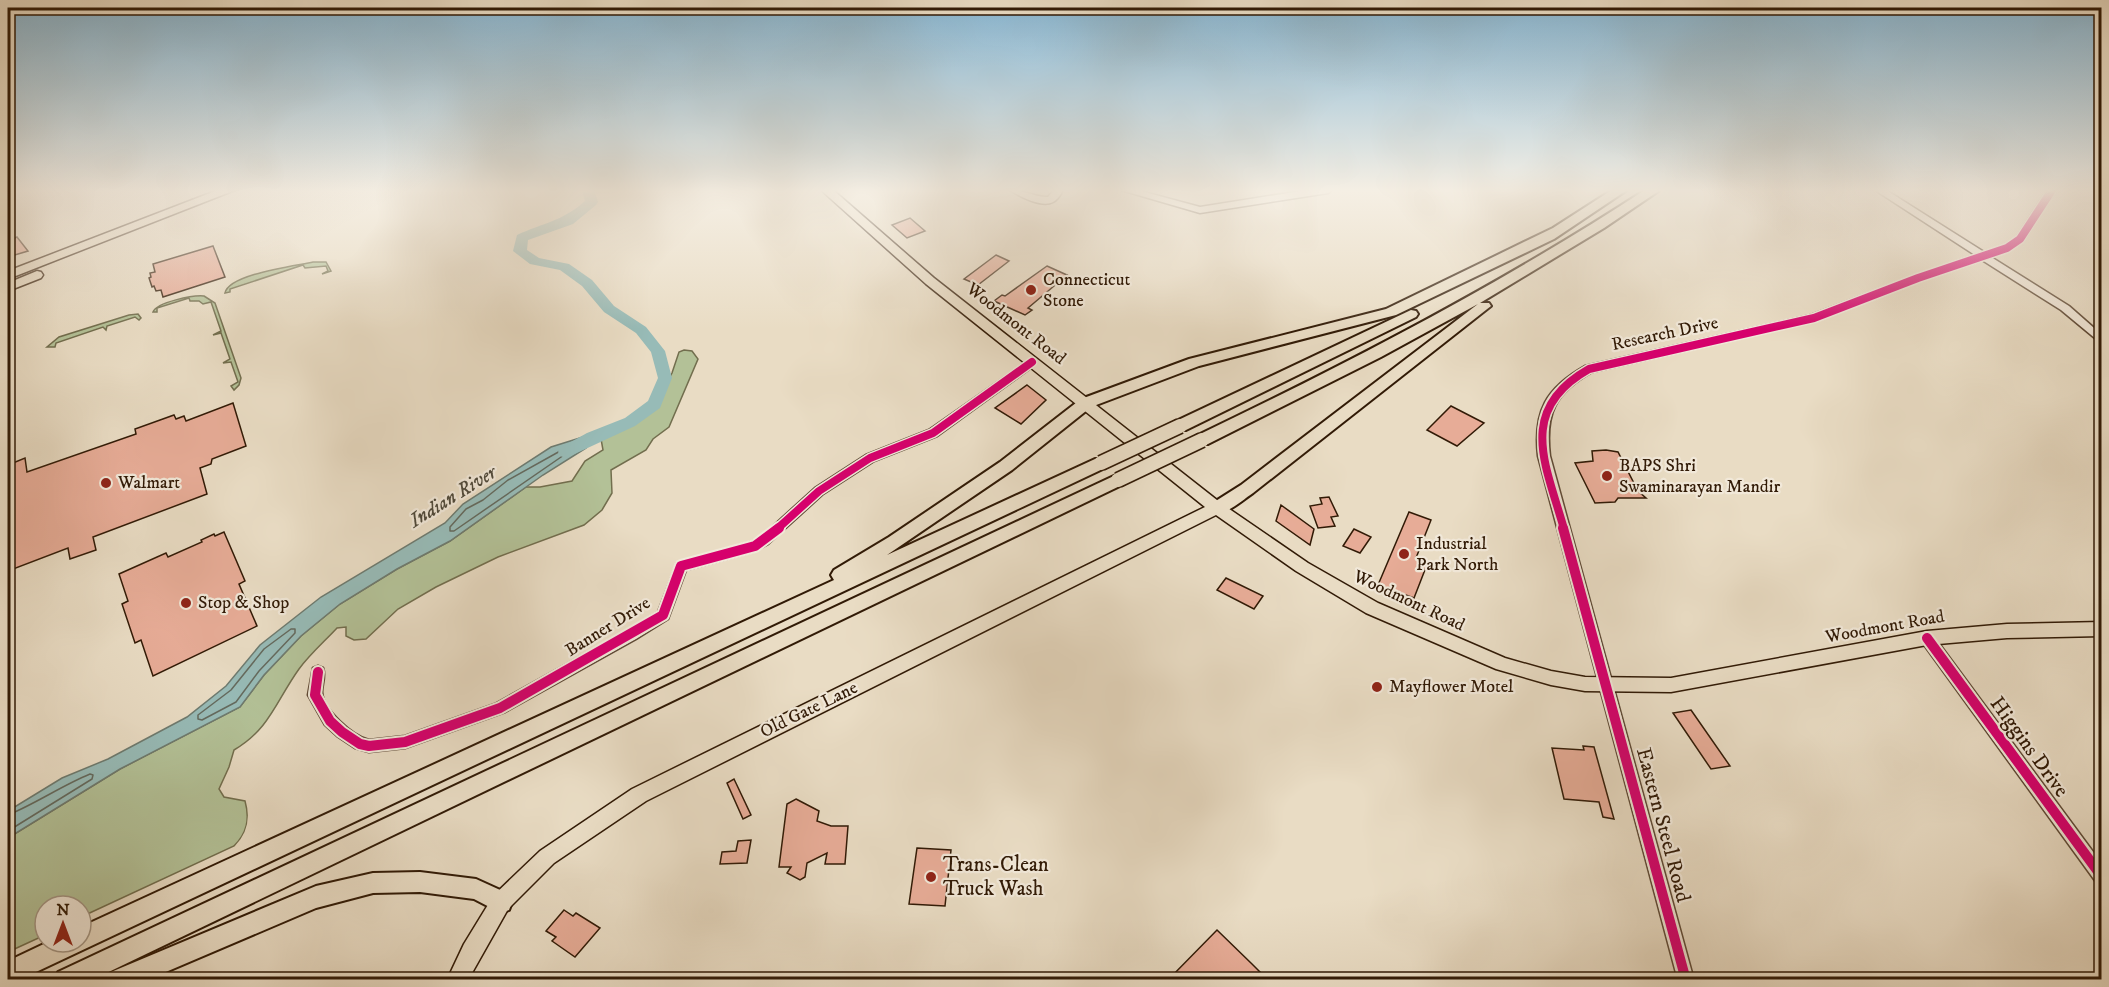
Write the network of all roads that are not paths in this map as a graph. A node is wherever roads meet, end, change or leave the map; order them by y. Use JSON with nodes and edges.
{"nodes":[{"id":1,"x":120,"y":236,"type":"edge"},
{"id":2,"x":123,"y":236,"type":"edge"},
{"id":3,"x":879,"y":236,"type":"edge"},
{"id":4,"x":1546,"y":236,"type":"edge"},
{"id":5,"x":1547,"y":236,"type":"edge"},
{"id":6,"x":1582,"y":236,"type":"edge"},
{"id":7,"x":1950,"y":236,"type":"edge"},
{"id":8,"x":2022,"y":236,"type":"edge"},
{"id":9,"x":1981,"y":256,"type":"junction"},
{"id":10,"x":1543,"y":261,"type":"junction"},
{"id":11,"x":8,"y":275,"type":"edge"},
{"id":12,"x":8,"y":287,"type":"edge"},
{"id":13,"x":2102,"y":341,"type":"edge"},
{"id":14,"x":1032,"y":362,"type":"junction"},
{"id":15,"x":1086,"y":403,"type":"junction"},
{"id":16,"x":1217,"y":508,"type":"junction"},
{"id":17,"x":2102,"y":629,"type":"edge"},
{"id":18,"x":1927,"y":638,"type":"junction"},
{"id":19,"x":318,"y":672,"type":"dead end"},
{"id":20,"x":634,"y":681,"type":"junction"},
{"id":21,"x":1607,"y":686,"type":"junction"},
{"id":22,"x":2102,"y":878,"type":"edge"},
{"id":23,"x":501,"y":902,"type":"junction"},
{"id":24,"x":93,"y":933,"type":"edge"},
{"id":25,"x":48,"y":954,"type":"edge"},
{"id":26,"x":8,"y":973,"type":"edge"},
{"id":27,"x":1684,"y":973,"type":"dead end"},
{"id":28,"x":66,"y":980,"type":"edge"},
{"id":29,"x":119,"y":980,"type":"edge"},
{"id":30,"x":457,"y":980,"type":"edge"}],
"edges":[{"from":1,"to":11,"type":"main road"},
{"from":2,"to":12,"type":"main road"},
{"from":3,"to":14,"type":"main road","name":"Woodmont Road"},
{"from":4,"to":15,"type":"highway"},
{"from":5,"to":20,"type":"highway","bridge":true},
{"from":6,"to":10,"type":"highway"},
{"from":7,"to":9,"type":"street"},
{"from":8,"to":9,"type":"street","name":"Research Drive"},
{"from":9,"to":13,"type":"street"},
{"from":9,"to":21,"type":"street","name":"Research Drive"},
{"from":10,"to":16,"type":"highway"},
{"from":10,"to":28,"type":"highway","bridge":true},
{"from":14,"to":15,"type":"main road","name":"Woodmont Road"},
{"from":14,"to":19,"type":"street","name":"Banner Drive"},
{"from":15,"to":16,"type":"main road","name":"Woodmont Road"},
{"from":15,"to":20,"type":"highway"},
{"from":16,"to":21,"type":"main road","name":"Woodmont Road"},
{"from":16,"to":23,"type":"main road","name":"Old Gate Lane"},
{"from":17,"to":18,"type":"main road","name":"Woodmont Road"},
{"from":18,"to":21,"type":"main road","name":"Woodmont Road"},
{"from":18,"to":22,"type":"street","name":"Higgins Drive"},
{"from":20,"to":24,"type":"highway"},
{"from":21,"to":27,"type":"street","name":"Eastern Steel Road"},
{"from":23,"to":29,"type":"highway"},
{"from":23,"to":30,"type":"main road","name":"Old Gate Lane"},
{"from":25,"to":26,"type":"highway"}]}
